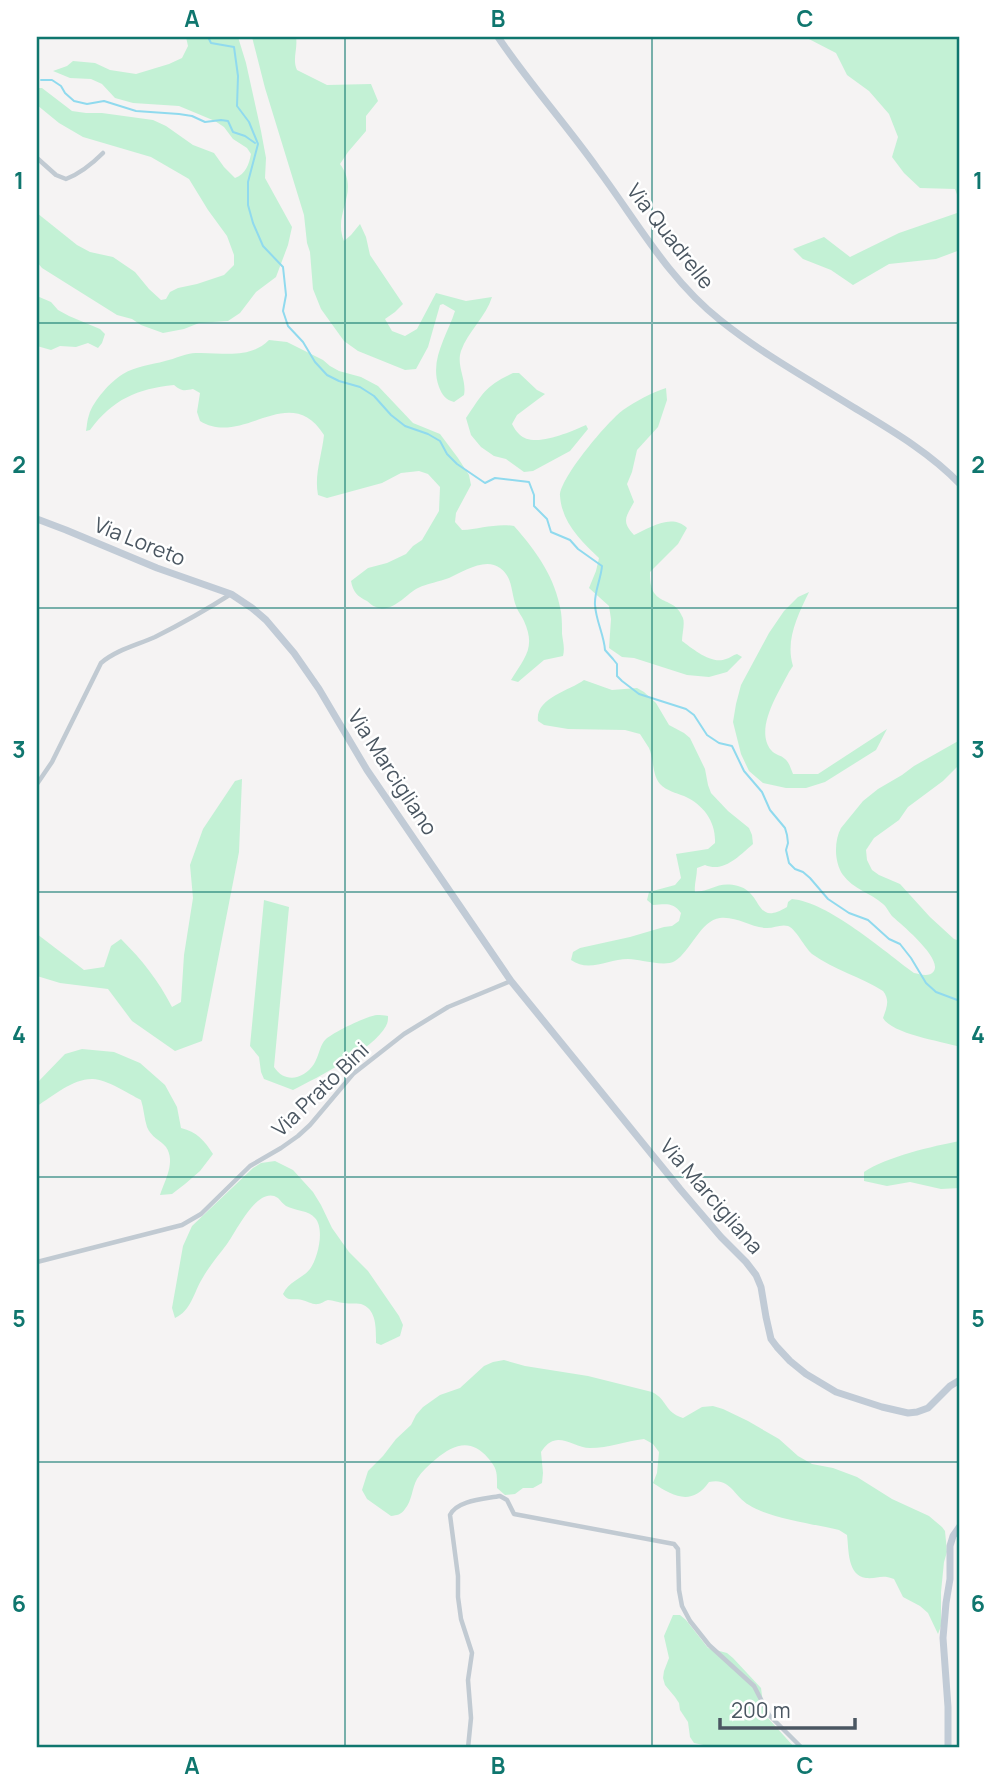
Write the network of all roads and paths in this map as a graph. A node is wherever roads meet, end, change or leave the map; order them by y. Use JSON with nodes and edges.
{"nodes":[{"id":1,"x":498,"y":37,"type":"edge"},
{"id":2,"x":103,"y":153,"type":"dead end"},
{"id":3,"x":37,"y":158,"type":"edge"},
{"id":4,"x":960,"y":484,"type":"edge"},
{"id":5,"x":37,"y":519,"type":"edge"},
{"id":6,"x":231,"y":594,"type":"junction"},
{"id":7,"x":37,"y":784,"type":"edge"},
{"id":8,"x":512,"y":981,"type":"junction"},
{"id":9,"x":37,"y":1262,"type":"edge"},
{"id":10,"x":960,"y":1380,"type":"edge"},
{"id":11,"x":960,"y":1526,"type":"edge"},
{"id":12,"x":468,"y":1748,"type":"edge"},
{"id":13,"x":802,"y":1748,"type":"edge"},
{"id":14,"x":948,"y":1748,"type":"edge"}],
"edges":[{"from":1,"to":4,"type":"street","name":"Via Quadrelle"},
{"from":2,"to":3,"type":"street"},
{"from":5,"to":6,"type":"street","name":"Via Loreto"},
{"from":6,"to":7,"type":"street"},
{"from":6,"to":8,"type":"street","name":"Via Marcigliano"},
{"from":8,"to":9,"type":"street","name":"Via Prato Bini"},
{"from":8,"to":10,"type":"street","name":"Via Marcigliana"},
{"from":11,"to":14,"type":"street"},
{"from":12,"to":13,"type":"street"}]}
